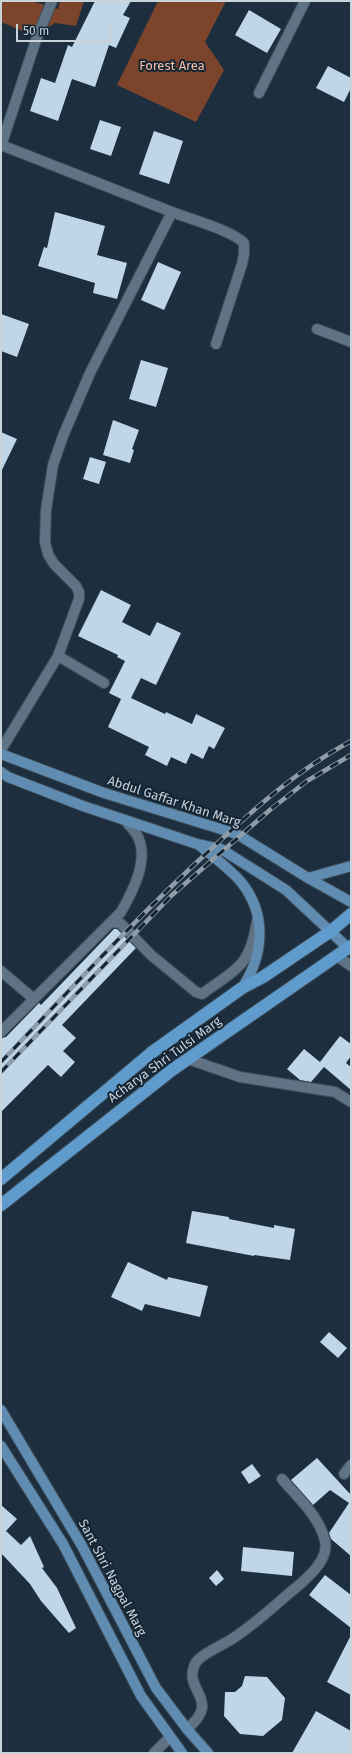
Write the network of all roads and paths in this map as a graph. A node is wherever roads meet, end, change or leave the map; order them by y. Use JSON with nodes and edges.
{"nodes":[{"id":1,"x":52,"y":1,"type":"edge"},
{"id":2,"x":305,"y":1,"type":"edge"},
{"id":3,"x":259,"y":93,"type":"dead end"},
{"id":4,"x":1,"y":146,"type":"edge"},
{"id":5,"x":172,"y":212,"type":"junction"},
{"id":6,"x":317,"y":329,"type":"dead end"},
{"id":7,"x":351,"y":342,"type":"edge"},
{"id":8,"x":216,"y":344,"type":"dead end"},
{"id":9,"x":58,"y":656,"type":"junction"},
{"id":10,"x":104,"y":683,"type":"dead end"},
{"id":11,"x":1,"y":750,"type":"edge"},
{"id":12,"x":1,"y":754,"type":"edge"},
{"id":13,"x":1,"y":772,"type":"edge"},
{"id":14,"x":125,"y":820,"type":"junction"},
{"id":15,"x":197,"y":844,"type":"junction"},
{"id":16,"x":351,"y":866,"type":"edge"},
{"id":17,"x":308,"y":878,"type":"junction"},
{"id":18,"x":351,"y":902,"type":"edge"},
{"id":19,"x":351,"y":914,"type":"edge"},
{"id":20,"x":258,"y":916,"type":"junction"},
{"id":21,"x":111,"y":922,"type":"junction"},
{"id":22,"x":331,"y":931,"type":"junction"},
{"id":23,"x":350,"y":947,"type":"edge"},
{"id":24,"x":336,"y":956,"type":"junction"},
{"id":25,"x":351,"y":966,"type":"edge"},
{"id":26,"x":1,"y":971,"type":"edge"},
{"id":27,"x":242,"y":988,"type":"junction"},
{"id":28,"x":34,"y":999,"type":"junction"},
{"id":29,"x":1,"y":1032,"type":"edge"},
{"id":30,"x":188,"y":1059,"type":"junction"},
{"id":31,"x":351,"y":1102,"type":"edge"},
{"id":32,"x":1,"y":1179,"type":"edge"},
{"id":33,"x":1,"y":1205,"type":"edge"},
{"id":34,"x":1,"y":1410,"type":"edge"},
{"id":35,"x":1,"y":1446,"type":"edge"},
{"id":36,"x":351,"y":1465,"type":"edge"},
{"id":37,"x":344,"y":1474,"type":"dead end"},
{"id":38,"x":282,"y":1480,"type":"dead end"},
{"id":39,"x":187,"y":1729,"type":"junction"},
{"id":40,"x":170,"y":1737,"type":"junction"},
{"id":41,"x":154,"y":1753,"type":"edge"},
{"id":42,"x":182,"y":1753,"type":"edge"},
{"id":43,"x":208,"y":1753,"type":"edge"}],
"edges":[{"from":1,"to":4,"type":"street"},
{"from":2,"to":3,"type":"street"},
{"from":4,"to":5,"type":"street"},
{"from":5,"to":8,"type":"street"},
{"from":5,"to":9,"type":"street"},
{"from":6,"to":7,"type":"street"},
{"from":9,"to":10,"type":"street"},
{"from":9,"to":11,"type":"street"},
{"from":12,"to":17,"type":"main road","name":"Abdul Gaffar Khan Marg"},
{"from":13,"to":14,"type":"main road"},
{"from":14,"to":15,"type":"main road"},
{"from":14,"to":21,"type":"street"},
{"from":15,"to":20,"type":"main road"},
{"from":15,"to":22,"type":"main road"},
{"from":16,"to":17,"type":"main road"},
{"from":17,"to":18,"type":"main road","name":"Abdul Gaffar Khan Marg"},
{"from":19,"to":22,"type":"highway","name":"Acharya Shri Tulsi Marg"},
{"from":20,"to":21,"type":"street"},
{"from":20,"to":27,"type":"main road"},
{"from":21,"to":28,"type":"street"},
{"from":22,"to":23,"type":"main road"},
{"from":22,"to":27,"type":"highway","name":"Acharya Shri Tulsi Marg"},
{"from":23,"to":24,"type":"highway","name":"Acharya Shri Tulsi Marg"},
{"from":24,"to":25,"type":"street"},
{"from":24,"to":30,"type":"highway","name":"Acharya Shri Tulsi Marg"},
{"from":26,"to":28,"type":"street"},
{"from":27,"to":32,"type":"highway","name":"Acharya Shri Tulsi Marg"},
{"from":28,"to":29,"type":"street"},
{"from":30,"to":31,"type":"street"},
{"from":30,"to":33,"type":"highway","name":"Acharya Shri Tulsi Marg"},
{"from":34,"to":39,"type":"main road","name":"Sant Shri Nagpal Marg"},
{"from":35,"to":40,"type":"main road","name":"Sant Shri Nagpal Marg"},
{"from":36,"to":37,"type":"street"},
{"from":38,"to":39,"type":"street"},
{"from":39,"to":43,"type":"main road","name":"Sant Shri Nagpal Marg"},
{"from":40,"to":41,"type":"street"},
{"from":40,"to":42,"type":"main road","name":"Sant Shri Nagpal Marg"}]}
